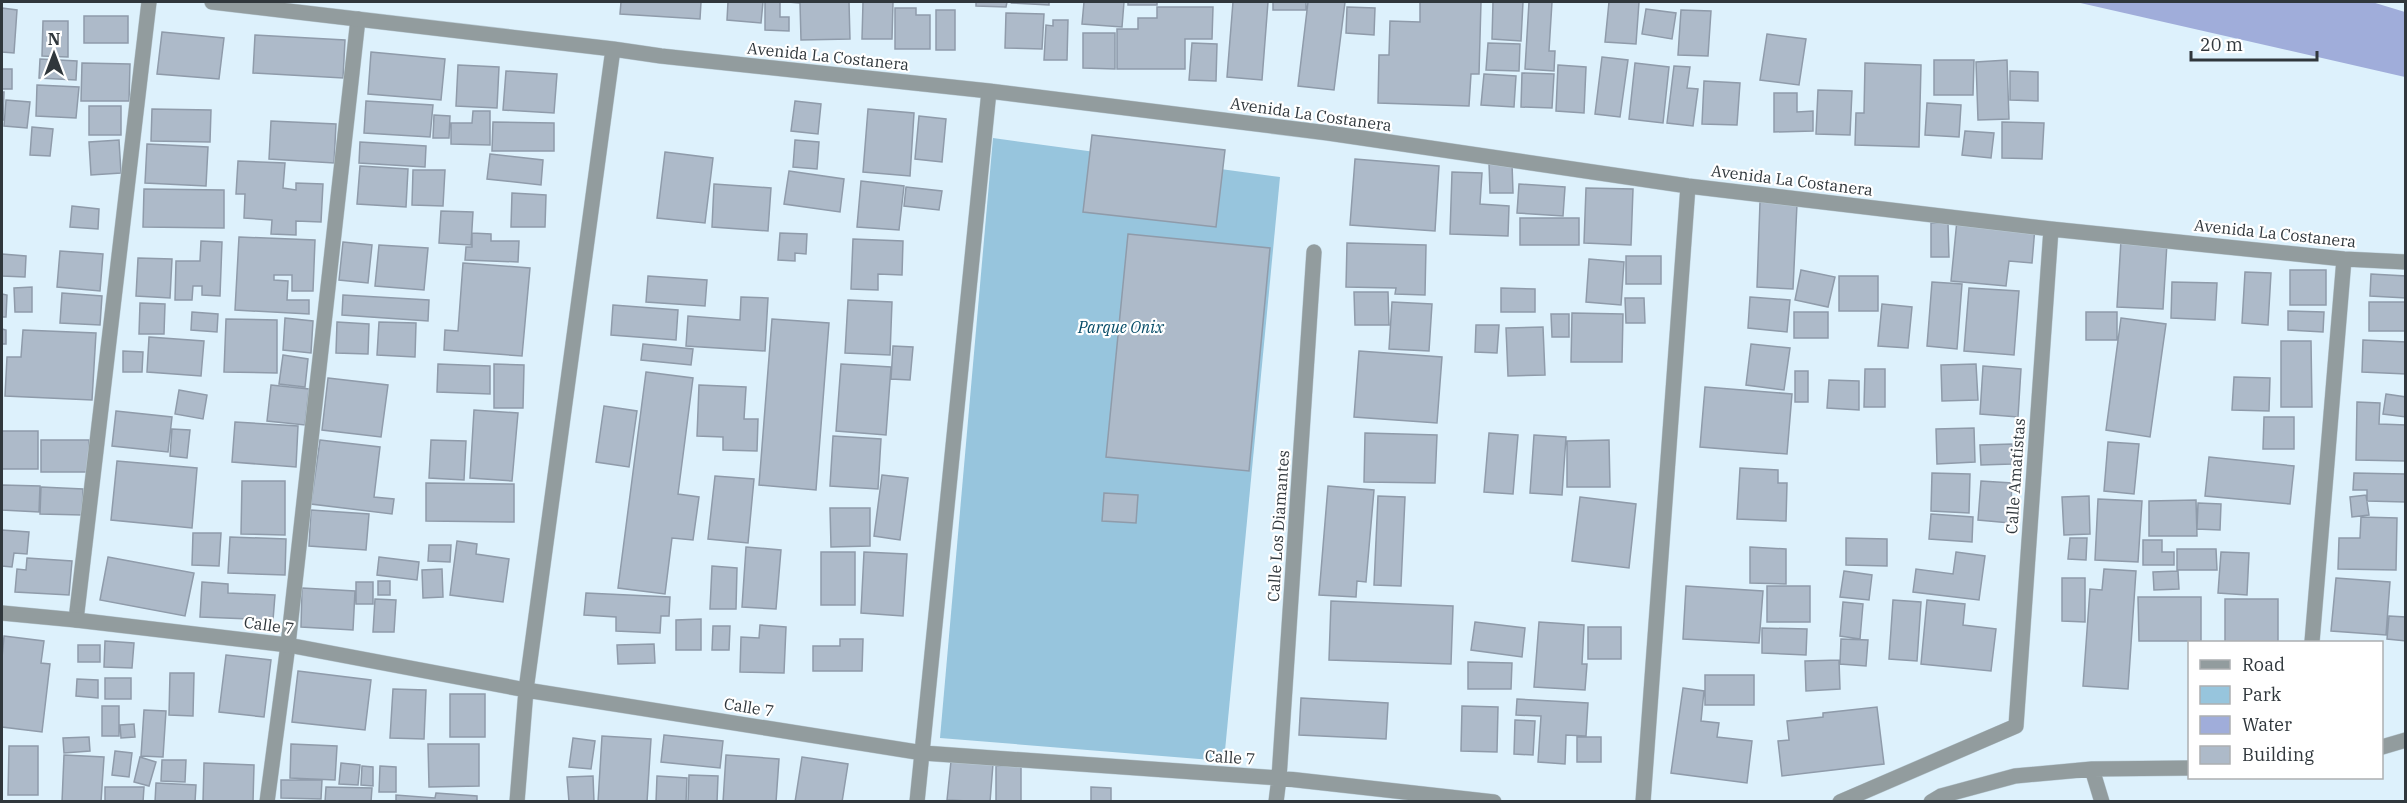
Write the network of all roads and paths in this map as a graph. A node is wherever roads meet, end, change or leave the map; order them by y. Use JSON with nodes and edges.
{"nodes":[{"id":1,"x":149,"y":2,"type":"edge"},
{"id":2,"x":212,"y":2,"type":"edge"},
{"id":3,"x":358,"y":19,"type":"junction"},
{"id":4,"x":613,"y":48,"type":"junction"},
{"id":5,"x":989,"y":91,"type":"junction"},
{"id":6,"x":1688,"y":186,"type":"junction"},
{"id":7,"x":2051,"y":229,"type":"junction"},
{"id":8,"x":1314,"y":252,"type":"dead end"},
{"id":9,"x":2344,"y":259,"type":"junction"},
{"id":10,"x":2406,"y":262,"type":"edge"},
{"id":11,"x":2,"y":614,"type":"edge"},
{"id":12,"x":76,"y":620,"type":"junction"},
{"id":13,"x":2313,"y":641,"type":"edge"},
{"id":14,"x":288,"y":645,"type":"junction"},
{"id":15,"x":526,"y":690,"type":"junction"},
{"id":16,"x":2406,"y":740,"type":"edge"},
{"id":17,"x":2383,"y":747,"type":"edge"},
{"id":18,"x":923,"y":753,"type":"junction"},
{"id":19,"x":2188,"y":768,"type":"edge"},
{"id":20,"x":2092,"y":769,"type":"junction"},
{"id":21,"x":1279,"y":778,"type":"junction"},
{"id":22,"x":267,"y":801,"type":"edge"},
{"id":23,"x":517,"y":801,"type":"edge"},
{"id":24,"x":917,"y":801,"type":"edge"},
{"id":25,"x":1275,"y":801,"type":"edge"},
{"id":26,"x":1494,"y":801,"type":"edge"},
{"id":27,"x":1643,"y":801,"type":"edge"},
{"id":28,"x":1840,"y":801,"type":"edge"},
{"id":29,"x":1931,"y":801,"type":"edge"},
{"id":30,"x":2102,"y":801,"type":"edge"}],
"edges":[{"from":1,"to":12,"type":"street"},
{"from":2,"to":3,"type":"street","name":"Avenida La Costanera"},
{"from":3,"to":4,"type":"street","name":"Avenida La Costanera"},
{"from":3,"to":14,"type":"street"},
{"from":4,"to":5,"type":"street","name":"Avenida La Costanera"},
{"from":4,"to":15,"type":"street"},
{"from":5,"to":6,"type":"street","name":"Avenida La Costanera"},
{"from":5,"to":18,"type":"street"},
{"from":6,"to":7,"type":"street","name":"Avenida La Costanera"},
{"from":6,"to":27,"type":"street"},
{"from":7,"to":9,"type":"street","name":"Avenida La Costanera"},
{"from":7,"to":28,"type":"street","name":"Calle Amatistas"},
{"from":8,"to":21,"type":"street","name":"Calle Los Diamantes"},
{"from":9,"to":10,"type":"street","name":"Avenida La Costanera"},
{"from":9,"to":13,"type":"street"},
{"from":11,"to":12,"type":"street","name":"Calle 7"},
{"from":12,"to":14,"type":"street","name":"Calle 7"},
{"from":14,"to":15,"type":"street","name":"Calle 7"},
{"from":14,"to":22,"type":"street"},
{"from":15,"to":18,"type":"street","name":"Calle 7"},
{"from":15,"to":23,"type":"street"},
{"from":16,"to":17,"type":"street"},
{"from":18,"to":21,"type":"street","name":"Calle 7"},
{"from":18,"to":24,"type":"street"},
{"from":19,"to":20,"type":"street"},
{"from":20,"to":29,"type":"street"},
{"from":20,"to":30,"type":"street"},
{"from":21,"to":25,"type":"street","name":"Calle Los Diamantes"},
{"from":21,"to":26,"type":"street","name":"Calle 7"}]}
